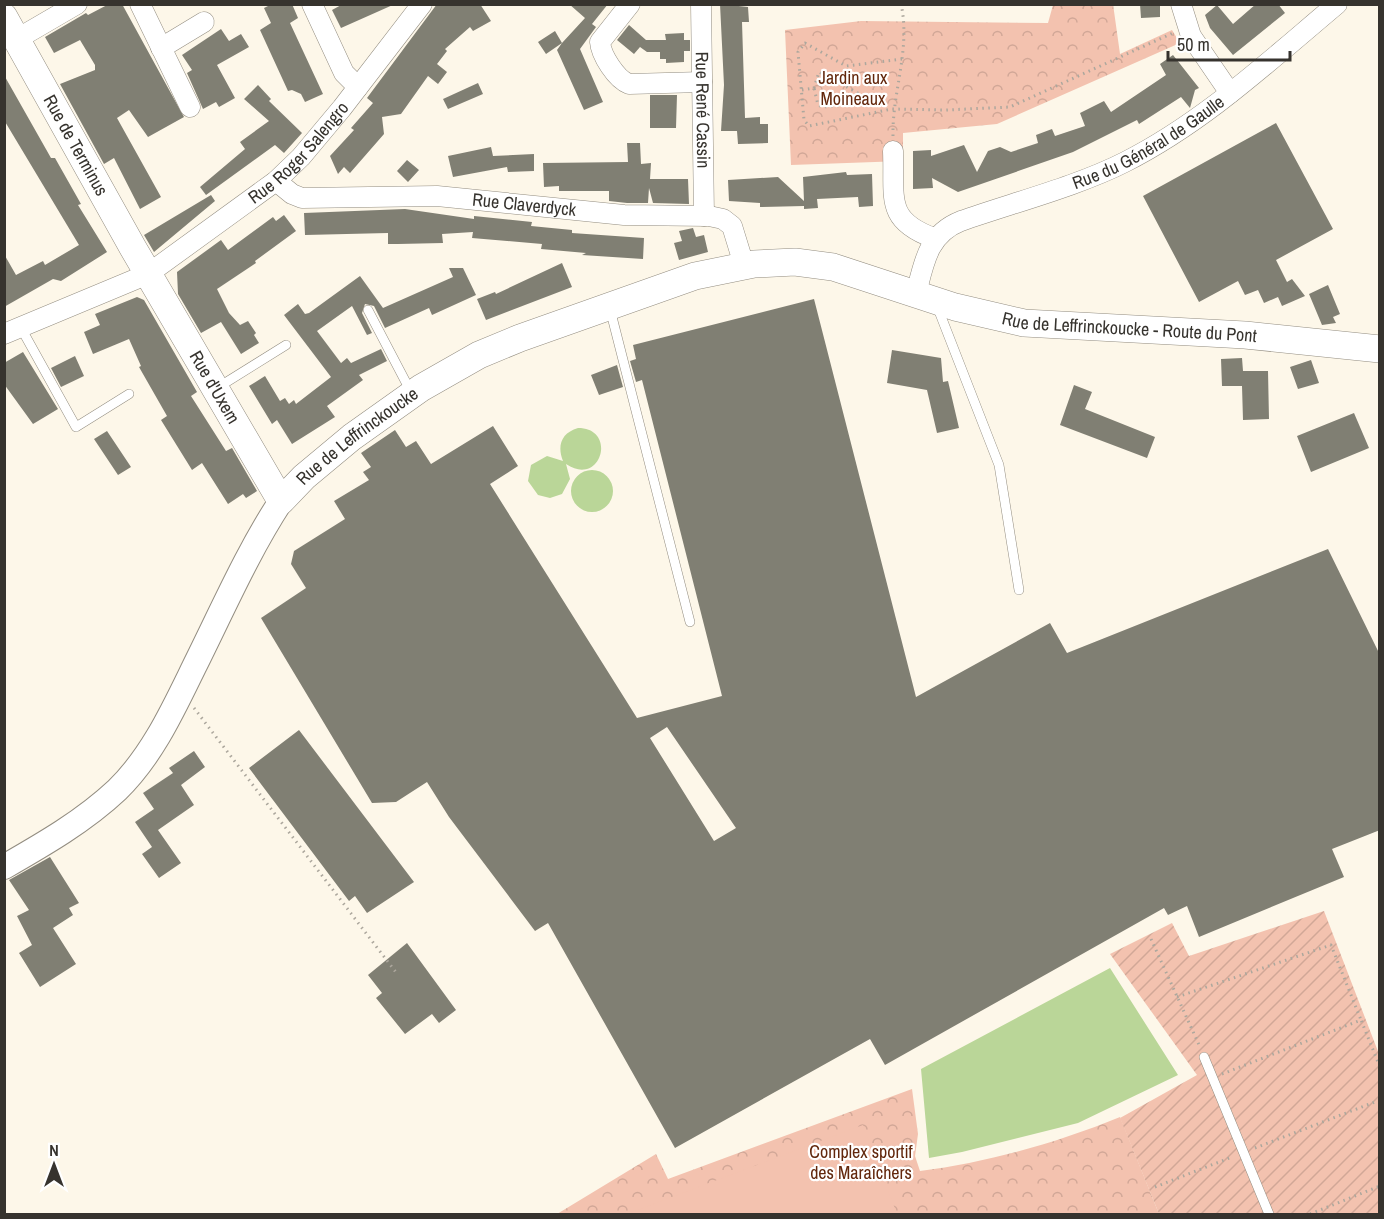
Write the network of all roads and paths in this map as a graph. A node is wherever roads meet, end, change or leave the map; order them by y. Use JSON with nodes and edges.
{"nodes":[{"id":1,"x":77,"y":4,"type":"edge"},
{"id":2,"x":140,"y":4,"type":"edge"},
{"id":3,"x":312,"y":4,"type":"edge"},
{"id":4,"x":422,"y":4,"type":"edge"},
{"id":5,"x":630,"y":4,"type":"edge"},
{"id":6,"x":701,"y":4,"type":"edge"},
{"id":7,"x":901,"y":4,"type":"edge"},
{"id":8,"x":1181,"y":4,"type":"edge"},
{"id":9,"x":1337,"y":4,"type":"edge"},
{"id":10,"x":204,"y":22,"type":"dead end"},
{"id":11,"x":1186,"y":27,"type":"junction"},
{"id":12,"x":11,"y":28,"type":"edge"},
{"id":13,"x":161,"y":48,"type":"junction"},
{"id":14,"x":902,"y":59,"type":"junction"},
{"id":15,"x":702,"y":82,"type":"junction"},
{"id":16,"x":358,"y":87,"type":"junction"},
{"id":17,"x":814,"y":88,"type":"junction"},
{"id":18,"x":802,"y":90,"type":"junction"},
{"id":19,"x":1230,"y":93,"type":"junction"},
{"id":20,"x":190,"y":107,"type":"dead end"},
{"id":21,"x":892,"y":109,"type":"junction"},
{"id":22,"x":893,"y":151,"type":"joint"},
{"id":23,"x":276,"y":181,"type":"junction"},
{"id":24,"x":704,"y":216,"type":"junction"},
{"id":25,"x":934,"y":238,"type":"junction"},
{"id":26,"x":744,"y":265,"type":"junction"},
{"id":27,"x":148,"y":274,"type":"junction"},
{"id":28,"x":884,"y":283,"type":"joint"},
{"id":29,"x":926,"y":297,"type":"junction"},
{"id":30,"x":609,"y":306,"type":"junction"},
{"id":31,"x":369,"y":310,"type":"dead end"},
{"id":32,"x":13,"y":331,"type":"edge"},
{"id":33,"x":286,"y":345,"type":"dead end"},
{"id":34,"x":1380,"y":350,"type":"edge"},
{"id":35,"x":215,"y":390,"type":"junction"},
{"id":36,"x":129,"y":394,"type":"dead end"},
{"id":37,"x":412,"y":394,"type":"junction"},
{"id":38,"x":281,"y":501,"type":"junction"},
{"id":39,"x":1018,"y":590,"type":"dead end"},
{"id":40,"x":690,"y":622,"type":"dead end"},
{"id":41,"x":182,"y":692,"type":"junction"},
{"id":42,"x":4,"y":867,"type":"edge"},
{"id":43,"x":1151,"y":939,"type":"dead end"},
{"id":44,"x":398,"y":975,"type":"dead end"},
{"id":45,"x":1177,"y":997,"type":"junction"},
{"id":46,"x":1361,"y":1020,"type":"junction"},
{"id":47,"x":1204,"y":1057,"type":"joint"},
{"id":48,"x":1380,"y":1067,"type":"edge"},
{"id":49,"x":1213,"y":1078,"type":"junction"},
{"id":50,"x":1380,"y":1100,"type":"edge"},
{"id":51,"x":1244,"y":1152,"type":"junction"},
{"id":52,"x":1155,"y":1186,"type":"dead end"},
{"id":53,"x":1380,"y":1186,"type":"edge"},
{"id":54,"x":1269,"y":1215,"type":"edge"},
{"id":55,"x":1310,"y":1215,"type":"edge"}],
"edges":[{"from":1,"to":12,"type":"street"},
{"from":2,"to":13,"type":"street"},
{"from":3,"to":16,"type":"street"},
{"from":4,"to":16,"type":"street","name":"Rue Roger Salengro"},
{"from":5,"to":15,"type":"street"},
{"from":6,"to":15,"type":"street","name":"Rue René Cassin"},
{"from":7,"to":14,"type":"path"},
{"from":8,"to":11,"type":"street"},
{"from":9,"to":19,"type":"street","name":"Rue du Général de Gaulle"},
{"from":10,"to":13,"type":"street"},
{"from":11,"to":19,"type":"street"},
{"from":11,"to":21,"type":"path"},
{"from":12,"to":27,"type":"main road","name":"Rue de Terminus"},
{"from":13,"to":20,"type":"street"},
{"from":14,"to":18,"type":"path"},
{"from":14,"to":21,"type":"path"},
{"from":15,"to":24,"type":"street","name":"Rue René Cassin"},
{"from":16,"to":23,"type":"street","name":"Rue Roger Salengro"},
{"from":17,"to":17,"type":"path"},
{"from":17,"to":18,"type":"path"},
{"from":18,"to":21,"type":"path"},
{"from":19,"to":25,"type":"street","name":"Rue du Général de Gaulle"},
{"from":21,"to":22,"type":"path"},
{"from":22,"to":25,"type":"street"},
{"from":23,"to":24,"type":"street","name":"Rue Claverdyck"},
{"from":23,"to":27,"type":"street","name":"Rue Roger Salengro"},
{"from":24,"to":26,"type":"street","name":"Rue Claverdyck"},
{"from":25,"to":29,"type":"street"},
{"from":26,"to":28,"type":"main road","name":"Rue de Leffrinckoucke"},
{"from":26,"to":30,"type":"main road","name":"Rue de Leffrinckoucke"},
{"from":27,"to":32,"type":"street","name":"Rue Roger Salengro"},
{"from":27,"to":35,"type":"main road","name":"Rue d'Uxem"},
{"from":28,"to":29,"type":"main road","name":"Rue de Leffrinckoucke - Route du Pont"},
{"from":29,"to":34,"type":"main road","name":"Rue de Leffrinckoucke - Route du Pont"},
{"from":29,"to":39,"type":"lane"},
{"from":30,"to":37,"type":"main road","name":"Rue de Leffrinckoucke"},
{"from":30,"to":40,"type":"lane"},
{"from":31,"to":37,"type":"lane"},
{"from":32,"to":36,"type":"lane"},
{"from":33,"to":35,"type":"lane"},
{"from":35,"to":38,"type":"main road","name":"Rue d'Uxem"},
{"from":37,"to":38,"type":"main road","name":"Rue de Leffrinckoucke"},
{"from":38,"to":41,"type":"street","name":"Rue de Leffrinckoucke"},
{"from":41,"to":42,"type":"street","name":"Rue de Leffrinckoucke"},
{"from":41,"to":44,"type":"path"},
{"from":43,"to":45,"type":"path"},
{"from":45,"to":46,"type":"path"},
{"from":45,"to":47,"type":"path"},
{"from":46,"to":48,"type":"path"},
{"from":46,"to":49,"type":"path"},
{"from":47,"to":49,"type":"lane"},
{"from":49,"to":51,"type":"lane"},
{"from":50,"to":51,"type":"path"},
{"from":51,"to":52,"type":"path"},
{"from":51,"to":54,"type":"lane"},
{"from":53,"to":55,"type":"path"}]}
